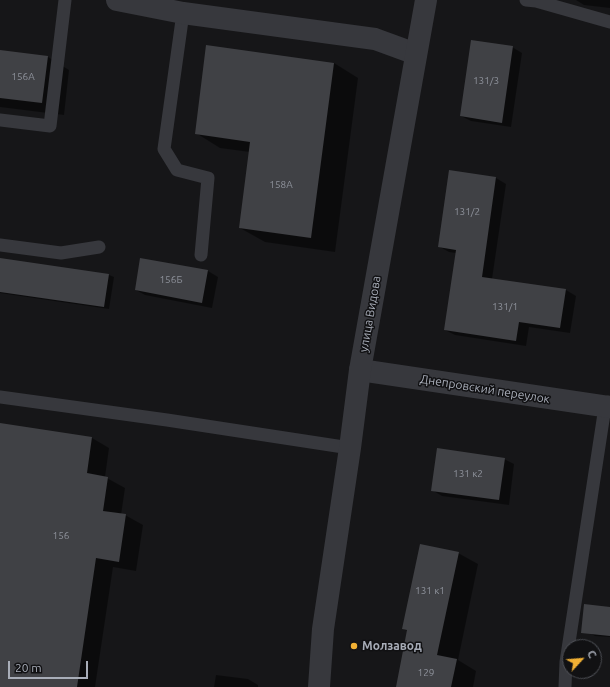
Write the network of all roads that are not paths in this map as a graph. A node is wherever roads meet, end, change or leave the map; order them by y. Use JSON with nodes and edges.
{"nodes":[{"id":1,"x":65,"y":0,"type":"edge"},
{"id":2,"x":117,"y":0,"type":"edge"},
{"id":3,"x":426,"y":0,"type":"edge"},
{"id":4,"x":533,"y":0,"type":"edge"},
{"id":5,"x":183,"y":13,"type":"junction"},
{"id":6,"x":610,"y":22,"type":"edge"},
{"id":7,"x":416,"y":54,"type":"junction"},
{"id":8,"x":0,"y":120,"type":"edge"},
{"id":9,"x":0,"y":245,"type":"edge"},
{"id":10,"x":100,"y":247,"type":"dead end"},
{"id":11,"x":201,"y":255,"type":"dead end"},
{"id":12,"x":360,"y":370,"type":"junction"},
{"id":13,"x":0,"y":397,"type":"edge"},
{"id":14,"x":608,"y":404,"type":"edge"},
{"id":15,"x":350,"y":448,"type":"junction"},
{"id":16,"x":323,"y":629,"type":"junction"},
{"id":17,"x":306,"y":687,"type":"edge"},
{"id":18,"x":319,"y":687,"type":"edge"},
{"id":19,"x":565,"y":687,"type":"edge"}],
"edges":[{"from":1,"to":8,"type":"lane"},
{"from":2,"to":5,"type":"street"},
{"from":3,"to":7,"type":"street","name":"улица Видова"},
{"from":4,"to":6,"type":"lane"},
{"from":5,"to":7,"type":"street"},
{"from":5,"to":11,"type":"lane"},
{"from":7,"to":12,"type":"street","name":"улица Видова"},
{"from":9,"to":10,"type":"lane"},
{"from":12,"to":14,"type":"street","name":"Днепровский переулок"},
{"from":12,"to":15,"type":"street","name":"улица Видова"},
{"from":13,"to":15,"type":"lane"},
{"from":14,"to":19,"type":"lane"},
{"from":15,"to":16,"type":"street","name":"улица Видова"},
{"from":16,"to":17,"type":"street"},
{"from":16,"to":18,"type":"street"}]}
